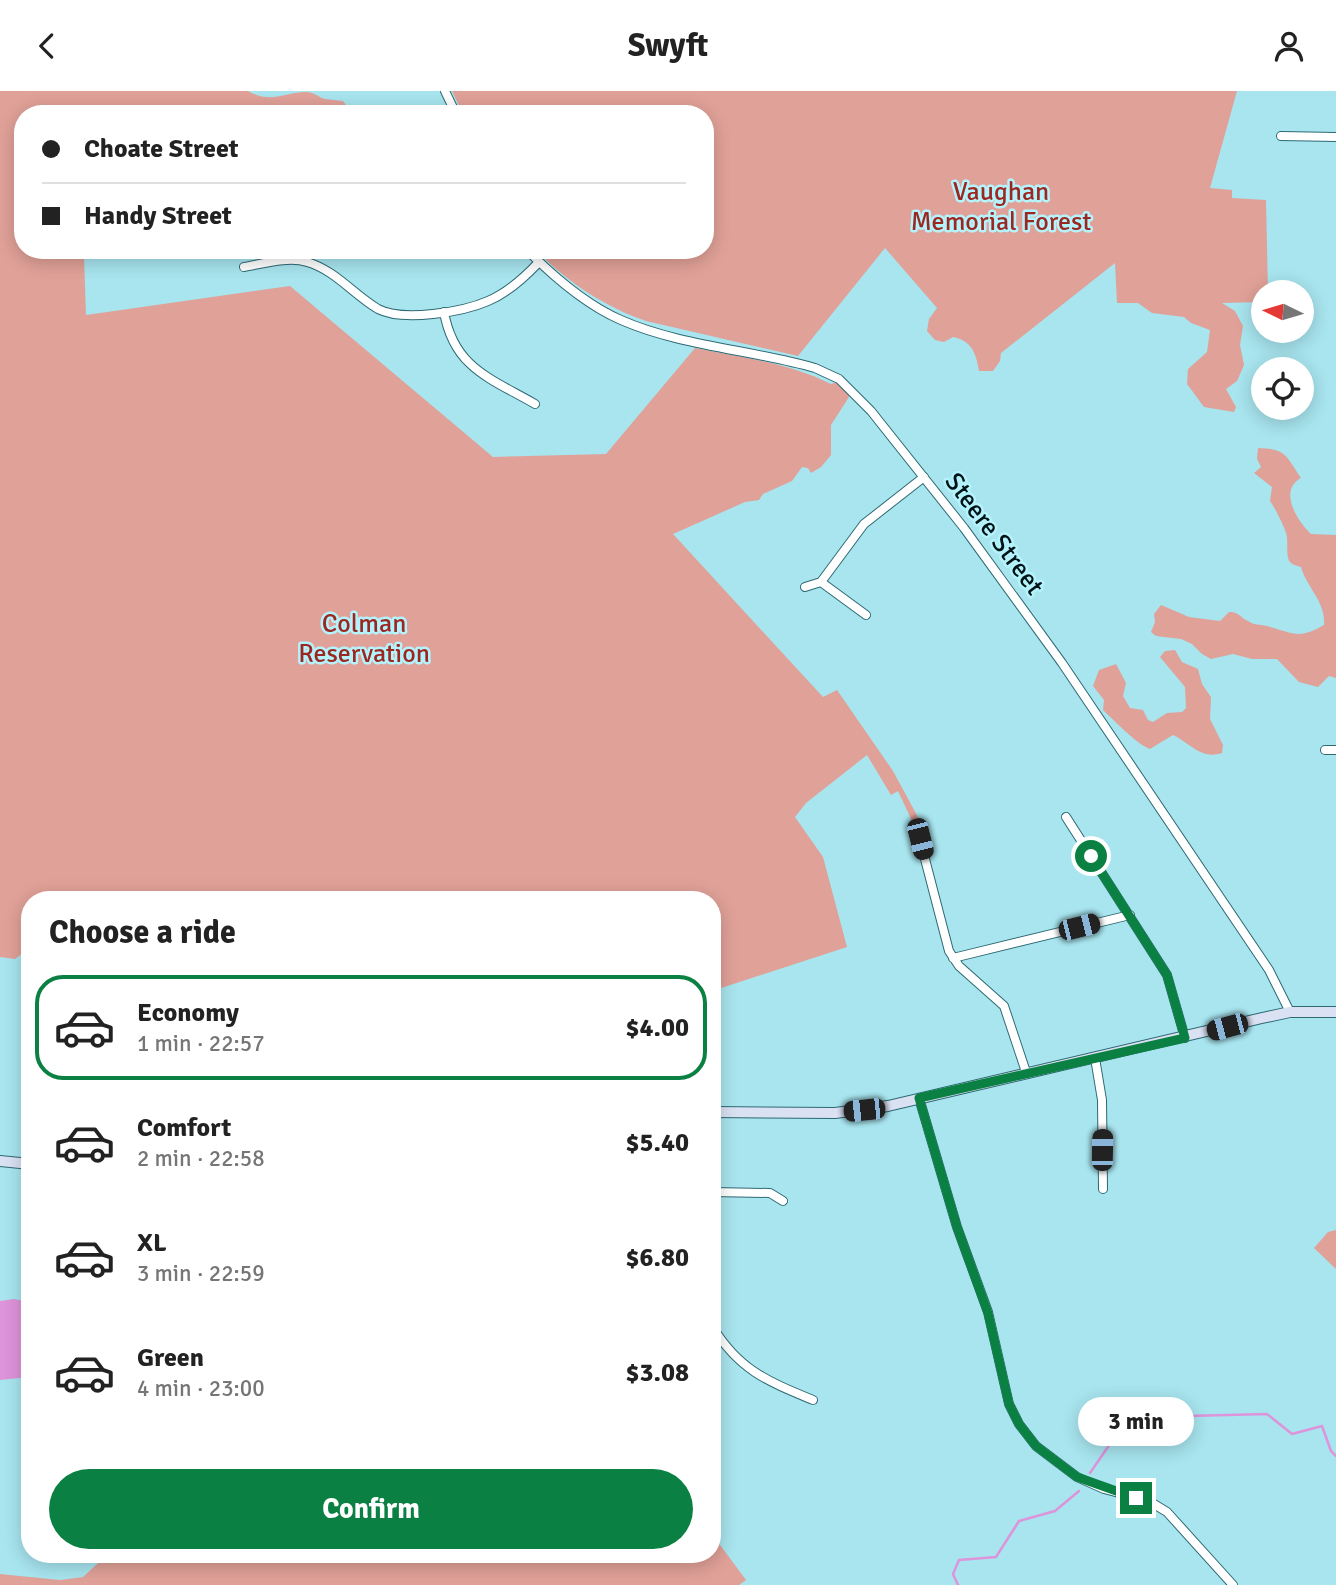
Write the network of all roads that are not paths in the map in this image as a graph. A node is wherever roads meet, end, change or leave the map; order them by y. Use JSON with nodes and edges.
{"nodes":[{"id":1,"x":1281,"y":136,"type":"dead end"},
{"id":2,"x":1336,"y":137,"type":"edge"},
{"id":3,"x":536,"y":259,"type":"edge"},
{"id":4,"x":539,"y":262,"type":"junction"},
{"id":5,"x":244,"y":267,"type":"dead end"},
{"id":6,"x":444,"y":312,"type":"junction"},
{"id":7,"x":535,"y":404,"type":"dead end"},
{"id":8,"x":924,"y":477,"type":"junction"},
{"id":9,"x":821,"y":582,"type":"junction"},
{"id":10,"x":805,"y":587,"type":"dead end"},
{"id":11,"x":866,"y":615,"type":"dead end"},
{"id":12,"x":1325,"y":750,"type":"dead end"},
{"id":13,"x":1336,"y":750,"type":"edge"},
{"id":14,"x":1066,"y":817,"type":"dead end"},
{"id":15,"x":920,"y":839,"type":"dead end"},
{"id":16,"x":1130,"y":915,"type":"junction"},
{"id":17,"x":953,"y":958,"type":"junction"},
{"id":18,"x":1290,"y":1012,"type":"junction"},
{"id":19,"x":1336,"y":1012,"type":"edge"},
{"id":20,"x":1185,"y":1038,"type":"junction"},
{"id":21,"x":1095,"y":1058,"type":"junction"},
{"id":22,"x":1026,"y":1072,"type":"junction"},
{"id":23,"x":919,"y":1098,"type":"junction"},
{"id":24,"x":721,"y":1112,"type":"edge"},
{"id":25,"x":0,"y":1161,"type":"edge"},
{"id":26,"x":21,"y":1163,"type":"edge"},
{"id":27,"x":1103,"y":1189,"type":"dead end"},
{"id":28,"x":721,"y":1192,"type":"edge"},
{"id":29,"x":783,"y":1201,"type":"dead end"},
{"id":30,"x":721,"y":1340,"type":"edge"},
{"id":31,"x":813,"y":1400,"type":"dead end"},
{"id":32,"x":1233,"y":1585,"type":"edge"}],
"edges":[{"from":1,"to":2,"type":"street"},
{"from":3,"to":4,"type":"street","name":"Steere Street"},
{"from":4,"to":6,"type":"street"},
{"from":4,"to":8,"type":"street","name":"Steere Street"},
{"from":5,"to":6,"type":"street"},
{"from":6,"to":7,"type":"street"},
{"from":8,"to":9,"type":"street"},
{"from":8,"to":18,"type":"street","name":"Steere Street"},
{"from":9,"to":10,"type":"street"},
{"from":9,"to":11,"type":"street"},
{"from":12,"to":13,"type":"street"},
{"from":14,"to":16,"type":"street"},
{"from":15,"to":17,"type":"street"},
{"from":16,"to":17,"type":"street"},
{"from":16,"to":20,"type":"street"},
{"from":17,"to":22,"type":"street"},
{"from":18,"to":19,"type":"main road"},
{"from":18,"to":20,"type":"main road"},
{"from":20,"to":21,"type":"main road"},
{"from":21,"to":22,"type":"main road"},
{"from":21,"to":27,"type":"street"},
{"from":22,"to":23,"type":"main road"},
{"from":23,"to":24,"type":"main road"},
{"from":23,"to":32,"type":"street"},
{"from":25,"to":26,"type":"main road"},
{"from":28,"to":29,"type":"street"},
{"from":30,"to":31,"type":"street"}]}
